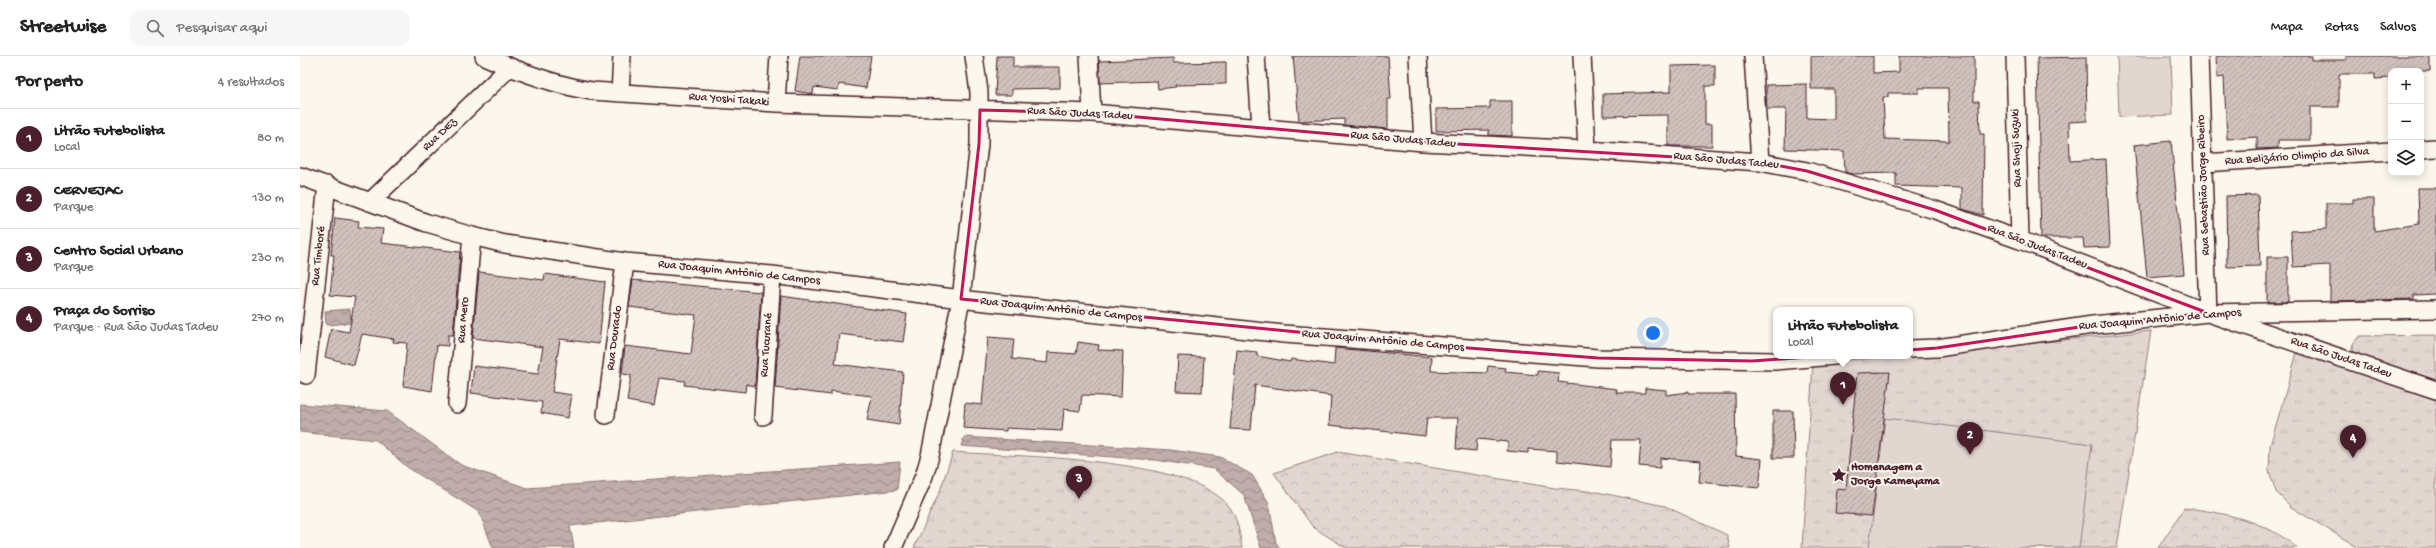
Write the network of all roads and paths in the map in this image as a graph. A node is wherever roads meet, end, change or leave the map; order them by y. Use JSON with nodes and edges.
{"nodes":[{"id":1,"x":484,"y":56,"type":"edge"},
{"id":2,"x":622,"y":56,"type":"edge"},
{"id":3,"x":779,"y":56,"type":"edge"},
{"id":4,"x":974,"y":56,"type":"edge"},
{"id":5,"x":1089,"y":56,"type":"edge"},
{"id":6,"x":1256,"y":56,"type":"edge"},
{"id":7,"x":1418,"y":56,"type":"edge"},
{"id":8,"x":1582,"y":56,"type":"edge"},
{"id":9,"x":1753,"y":56,"type":"edge"},
{"id":10,"x":2015,"y":56,"type":"edge"},
{"id":11,"x":2199,"y":56,"type":"edge"},
{"id":12,"x":510,"y":67,"type":"junction"},
{"id":13,"x":620,"y":93,"type":"junction"},
{"id":14,"x":776,"y":103,"type":"junction"},
{"id":15,"x":980,"y":110,"type":"junction"},
{"id":16,"x":1092,"y":113,"type":"junction"},
{"id":17,"x":1261,"y":127,"type":"junction"},
{"id":18,"x":1423,"y":142,"type":"junction"},
{"id":19,"x":2436,"y":148,"type":"edge"},
{"id":20,"x":2424,"y":149,"type":"edge"},
{"id":21,"x":1587,"y":150,"type":"junction"},
{"id":22,"x":2388,"y":151,"type":"edge"},
{"id":23,"x":1760,"y":162,"type":"junction"},
{"id":24,"x":2204,"y":163,"type":"junction"},
{"id":25,"x":300,"y":176,"type":"edge"},
{"id":26,"x":327,"y":185,"type":"junction"},
{"id":27,"x":370,"y":202,"type":"junction"},
{"id":28,"x":472,"y":236,"type":"junction"},
{"id":29,"x":2020,"y":240,"type":"junction"},
{"id":30,"x":625,"y":262,"type":"junction"},
{"id":31,"x":772,"y":275,"type":"junction"},
{"id":32,"x":961,"y":299,"type":"junction"},
{"id":33,"x":2436,"y":310,"type":"edge"},
{"id":34,"x":2208,"y":314,"type":"junction"},
{"id":35,"x":1913,"y":349,"type":"edge"},
{"id":36,"x":1799,"y":359,"type":"edge"},
{"id":37,"x":306,"y":375,"type":"dead end"},
{"id":38,"x":2436,"y":390,"type":"edge"},
{"id":39,"x":457,"y":404,"type":"dead end"},
{"id":40,"x":606,"y":415,"type":"dead end"},
{"id":41,"x":763,"y":416,"type":"dead end"},
{"id":42,"x":893,"y":548,"type":"edge"}],
"edges":[{"from":1,"to":12,"type":"street","name":"Rua Yoshi Takaki"},
{"from":2,"to":13,"type":"street"},
{"from":3,"to":14,"type":"street"},
{"from":4,"to":15,"type":"street"},
{"from":5,"to":16,"type":"street"},
{"from":6,"to":17,"type":"street"},
{"from":7,"to":18,"type":"street"},
{"from":8,"to":21,"type":"street"},
{"from":9,"to":23,"type":"street"},
{"from":10,"to":29,"type":"street","name":"Rua Shoji Suzuki"},
{"from":11,"to":24,"type":"street","name":"Rua Sebastião Jorge Ribeiro"},
{"from":12,"to":13,"type":"street","name":"Rua Yoshi Takaki"},
{"from":12,"to":27,"type":"street","name":"Rua DEz"},
{"from":13,"to":14,"type":"street","name":"Rua Yoshi Takaki"},
{"from":14,"to":15,"type":"street","name":"Rua Yoshi Takaki"},
{"from":15,"to":16,"type":"street","name":"Rua São Judas Tadeu"},
{"from":15,"to":32,"type":"street"},
{"from":16,"to":17,"type":"street","name":"Rua São Judas Tadeu"},
{"from":17,"to":18,"type":"street","name":"Rua São Judas Tadeu"},
{"from":18,"to":21,"type":"street","name":"Rua São Judas Tadeu"},
{"from":19,"to":20,"type":"street"},
{"from":21,"to":23,"type":"street","name":"Rua São Judas Tadeu"},
{"from":22,"to":24,"type":"street","name":"Rua Belizário Olimpio da Silva"},
{"from":23,"to":29,"type":"street","name":"Rua São Judas Tadeu"},
{"from":24,"to":34,"type":"street","name":"Rua Sebastião Jorge Ribeiro"},
{"from":25,"to":26,"type":"street","name":"Rua Joaquim Antônio de Campos"},
{"from":26,"to":27,"type":"street","name":"Rua Joaquim Antônio de Campos"},
{"from":26,"to":37,"type":"street","name":"Rua Timboré"},
{"from":27,"to":28,"type":"street","name":"Rua Joaquim Antônio de Campos"},
{"from":28,"to":30,"type":"street","name":"Rua Joaquim Antônio de Campos"},
{"from":28,"to":39,"type":"street","name":"Rua Mero"},
{"from":29,"to":34,"type":"street","name":"Rua São Judas Tadeu"},
{"from":30,"to":31,"type":"street","name":"Rua Joaquim Antônio de Campos"},
{"from":30,"to":40,"type":"street","name":"Rua Dourado"},
{"from":31,"to":32,"type":"street","name":"Rua Joaquim Antônio de Campos"},
{"from":31,"to":41,"type":"street","name":"Rua Tucurané"},
{"from":32,"to":36,"type":"street","name":"Rua Joaquim Antônio de Campos"},
{"from":32,"to":42,"type":"street"},
{"from":33,"to":34,"type":"street","name":"Rua Joaquim Antônio de Campos"},
{"from":34,"to":35,"type":"street","name":"Rua Joaquim Antônio de Campos"},
{"from":34,"to":38,"type":"street","name":"Rua São Judas Tadeu"}]}
